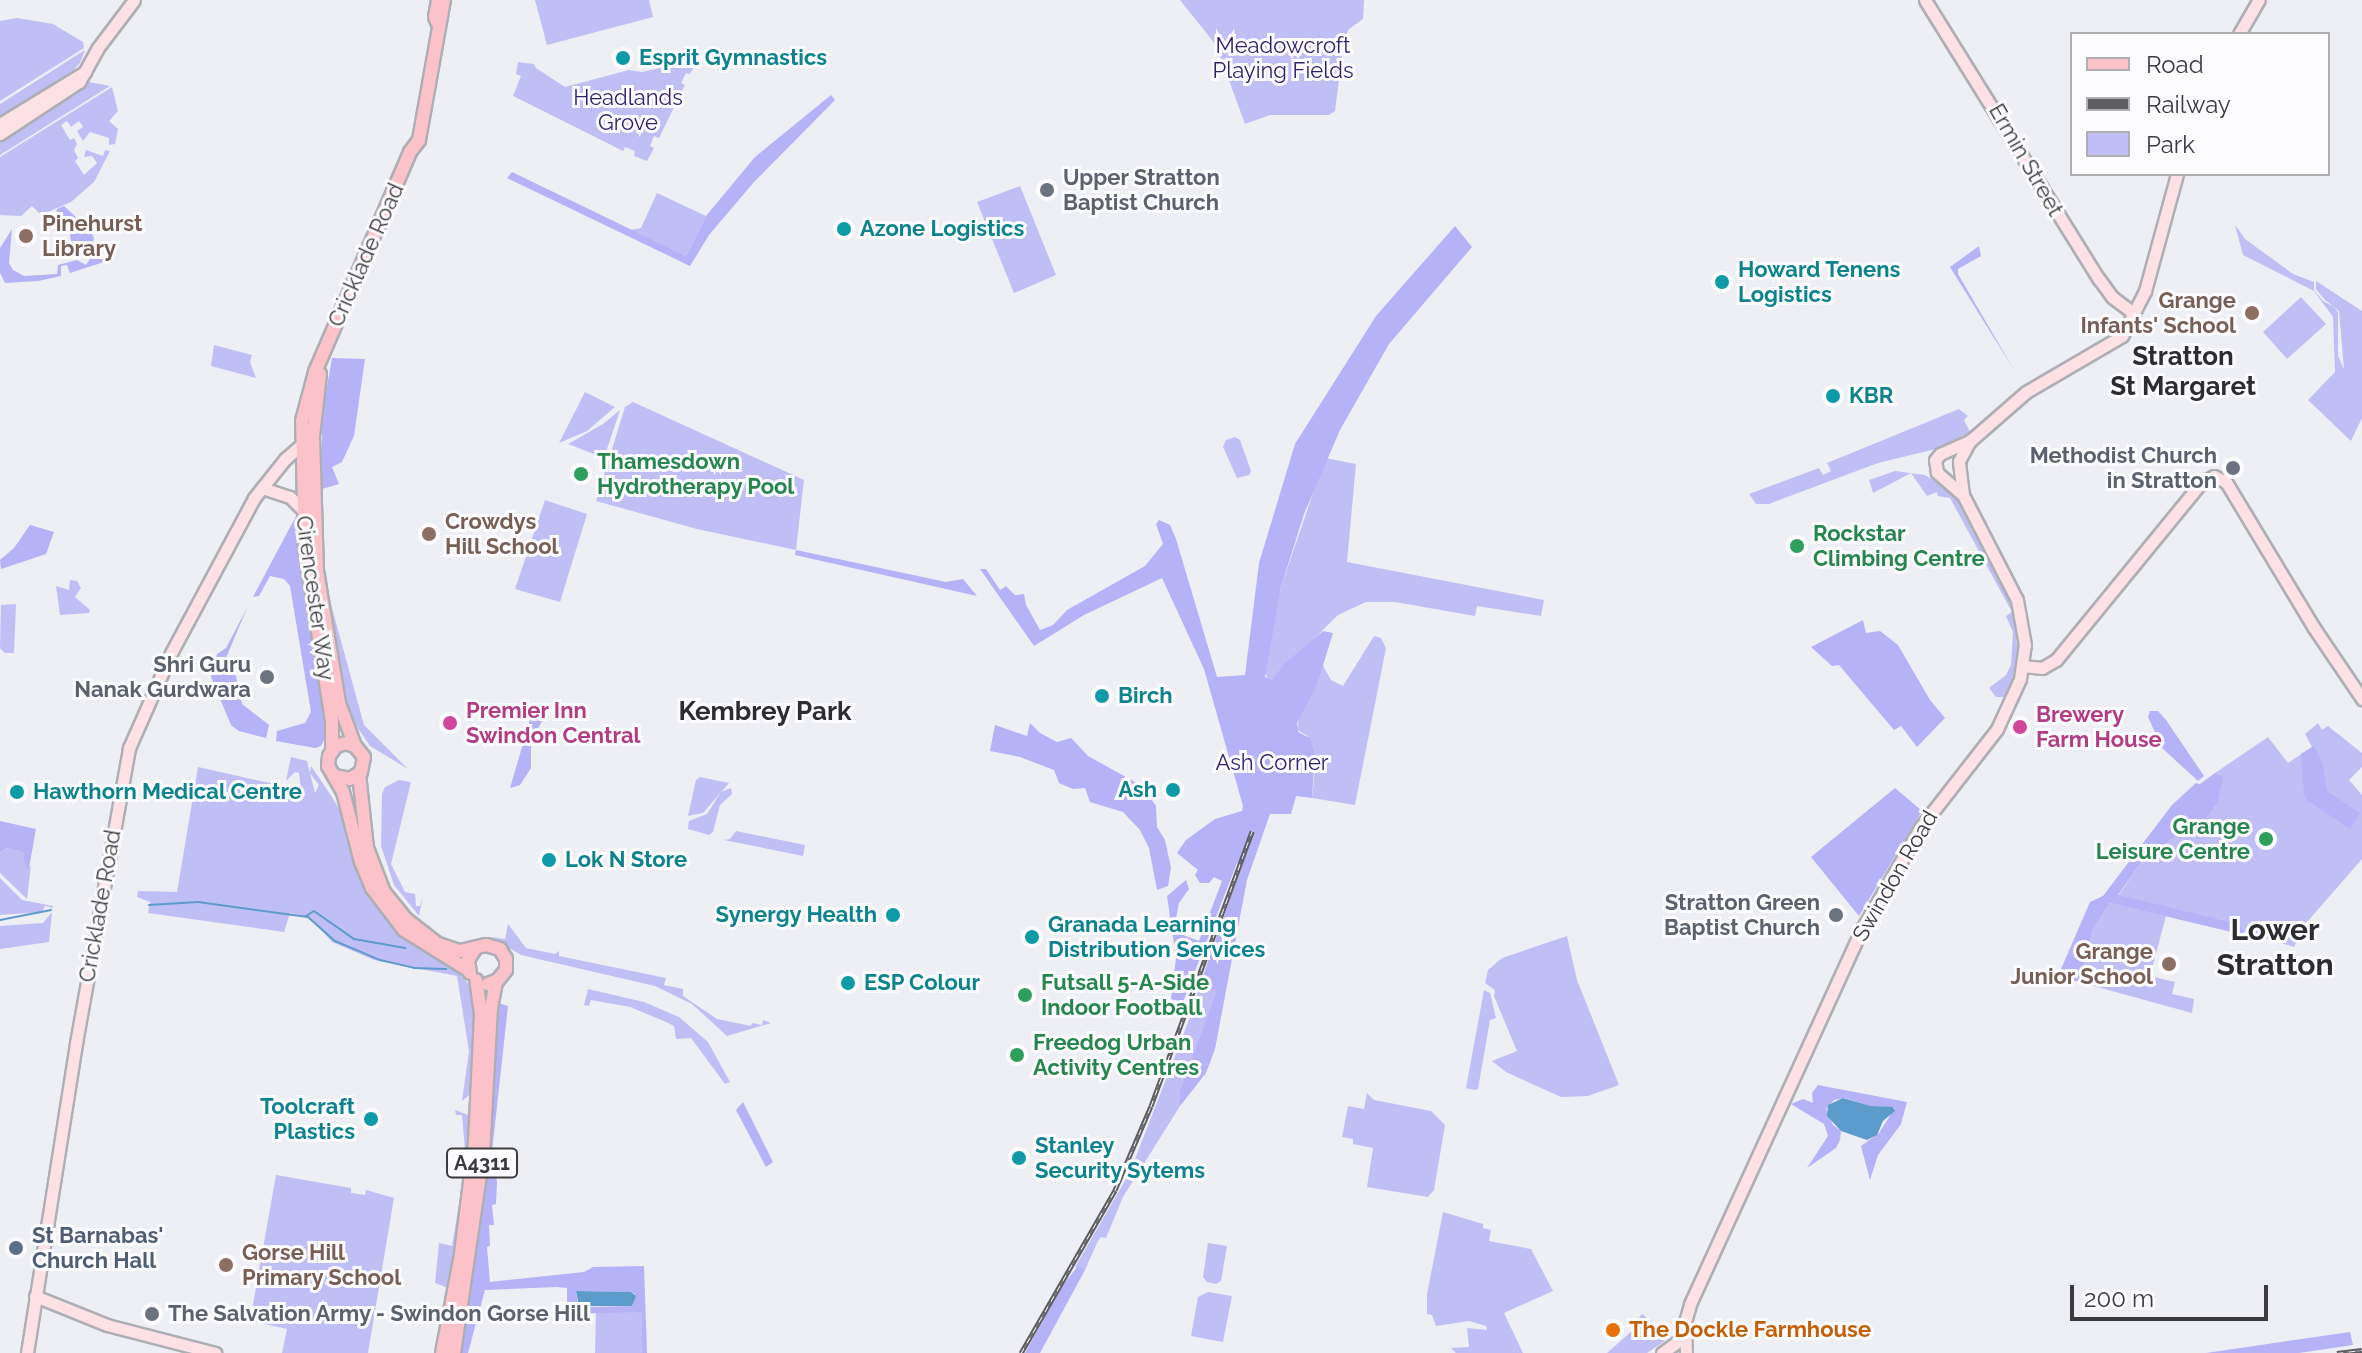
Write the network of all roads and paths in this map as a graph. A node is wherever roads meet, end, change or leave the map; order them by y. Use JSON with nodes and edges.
{"nodes":[{"id":1,"x":134,"y":0,"type":"edge"},
{"id":2,"x":441,"y":0,"type":"edge"},
{"id":3,"x":1925,"y":0,"type":"edge"},
{"id":4,"x":2259,"y":0,"type":"edge"},
{"id":5,"x":2240,"y":32,"type":"edge"},
{"id":6,"x":4,"y":127,"type":"edge"},
{"id":7,"x":2176,"y":176,"type":"edge"},
{"id":8,"x":2133,"y":313,"type":"junction"},
{"id":9,"x":319,"y":367,"type":"junction"},
{"id":10,"x":1971,"y":440,"type":"junction"},
{"id":11,"x":300,"y":446,"type":"junction"},
{"id":12,"x":1949,"y":452,"type":"junction"},
{"id":13,"x":313,"y":466,"type":"joint"},
{"id":14,"x":1959,"y":466,"type":"junction"},
{"id":15,"x":1944,"y":477,"type":"junction"},
{"id":16,"x":262,"y":488,"type":"junction"},
{"id":17,"x":1963,"y":495,"type":"junction"},
{"id":18,"x":302,"y":509,"type":"junction"},
{"id":19,"x":2023,"y":666,"type":"junction"},
{"id":20,"x":2362,"y":699,"type":"edge"},
{"id":21,"x":355,"y":746,"type":"junction"},
{"id":22,"x":332,"y":750,"type":"junction"},
{"id":23,"x":359,"y":774,"type":"junction"},
{"id":24,"x":335,"y":776,"type":"junction"},
{"id":25,"x":475,"y":949,"type":"junction"},
{"id":26,"x":472,"y":975,"type":"junction"},
{"id":27,"x":496,"y":982,"type":"junction"},
{"id":28,"x":35,"y":1296,"type":"junction"},
{"id":29,"x":1685,"y":1336,"type":"junction"},
{"id":30,"x":27,"y":1353,"type":"edge"},
{"id":31,"x":215,"y":1353,"type":"edge"},
{"id":32,"x":442,"y":1353,"type":"edge"},
{"id":33,"x":454,"y":1353,"type":"edge"},
{"id":34,"x":1662,"y":1353,"type":"edge"},
{"id":35,"x":1686,"y":1353,"type":"edge"}],
"edges":[{"from":1,"to":6,"type":"main road"},
{"from":2,"to":9,"type":"main road","name":"Cricklade Road","number":"A4311"},
{"from":3,"to":8,"type":"main road","name":"Ermin Street"},
{"from":4,"to":5,"type":"main road"},
{"from":7,"to":8,"type":"main road"},
{"from":8,"to":10,"type":"main road"},
{"from":9,"to":11,"type":"main road","name":"Cricklade Road","number":"A4311"},
{"from":9,"to":13,"type":"main road","name":"Cricklade Road","number":"A4311"},
{"from":10,"to":12,"type":"main road"},
{"from":10,"to":14,"type":"main road"},
{"from":11,"to":16,"type":"main road","name":"Cricklade Road"},
{"from":11,"to":18,"type":"main road","name":"Cirencester Way","number":"A4311"},
{"from":12,"to":14,"type":"main road"},
{"from":12,"to":15,"type":"main road"},
{"from":13,"to":21,"type":"main road","name":"Cirencester Way","number":"A4311"},
{"from":14,"to":15,"type":"main road"},
{"from":14,"to":17,"type":"main road"},
{"from":15,"to":17,"type":"main road"},
{"from":16,"to":18,"type":"main road"},
{"from":16,"to":28,"type":"main road","name":"Cricklade Road"},
{"from":17,"to":19,"type":"main road","name":"Swindon Road"},
{"from":18,"to":22,"type":"main road","name":"Cirencester Way","number":"A4311"},
{"from":19,"to":20,"type":"main road"},
{"from":19,"to":29,"type":"main road","name":"Swindon Road"},
{"from":21,"to":22,"type":"main road"},
{"from":21,"to":23,"type":"main road","number":"A4311"},
{"from":22,"to":24,"type":"main road","number":"A4311"},
{"from":23,"to":24,"type":"main road"},
{"from":23,"to":25,"type":"main road","number":"A4311"},
{"from":24,"to":26,"type":"main road","number":"A4311"},
{"from":25,"to":26,"type":"main road","number":"A4311"},
{"from":25,"to":27,"type":"main road","number":"A4311"},
{"from":26,"to":27,"type":"main road","number":"A4311"},
{"from":26,"to":32,"type":"main road","number":"A4311"},
{"from":27,"to":33,"type":"main road","number":"A4311"},
{"from":28,"to":30,"type":"main road","name":"Cricklade Road"},
{"from":28,"to":31,"type":"main road"},
{"from":29,"to":34,"type":"main road"},
{"from":29,"to":35,"type":"main road","name":"Swindon Road"}]}
